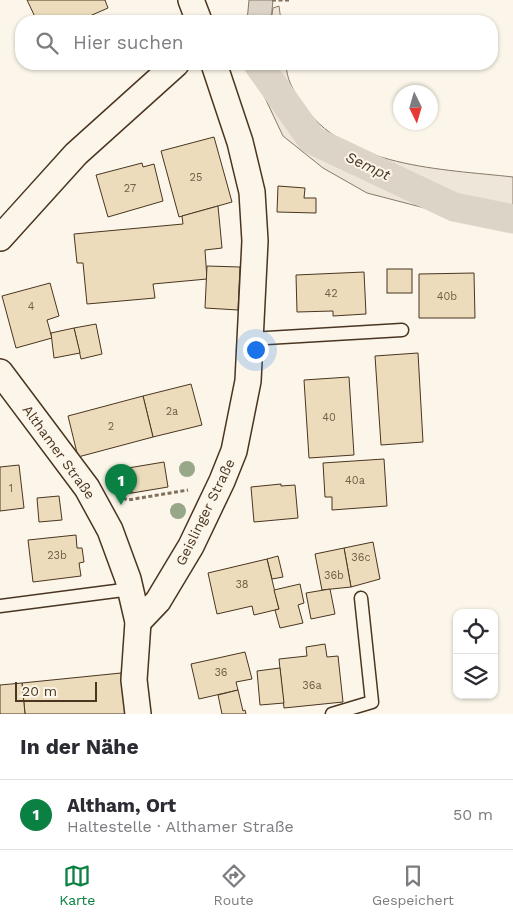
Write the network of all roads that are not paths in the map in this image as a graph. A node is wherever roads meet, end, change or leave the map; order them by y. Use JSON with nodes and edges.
{"nodes":[{"id":1,"x":191,"y":0,"type":"edge"},
{"id":2,"x":197,"y":15,"type":"edge"},
{"id":3,"x":169,"y":70,"type":"edge"},
{"id":4,"x":216,"y":70,"type":"edge"},
{"id":5,"x":0,"y":238,"type":"edge"},
{"id":6,"x":402,"y":330,"type":"dead end"},
{"id":7,"x":251,"y":339,"type":"junction"},
{"id":8,"x":0,"y":372,"type":"edge"},
{"id":9,"x":130,"y":589,"type":"junction"},
{"id":10,"x":361,"y":598,"type":"dead end"},
{"id":11,"x":0,"y":606,"type":"edge"},
{"id":12,"x":138,"y":622,"type":"junction"},
{"id":13,"x":138,"y":714,"type":"edge"},
{"id":14,"x":332,"y":714,"type":"edge"}],
"edges":[{"from":1,"to":2,"type":"street"},
{"from":3,"to":5,"type":"street"},
{"from":4,"to":7,"type":"street","name":"Geislinger Straße"},
{"from":6,"to":7,"type":"lane"},
{"from":7,"to":12,"type":"street","name":"Geislinger Straße"},
{"from":8,"to":9,"type":"street","name":"Althamer Straße"},
{"from":9,"to":11,"type":"lane"},
{"from":9,"to":12,"type":"street","name":"Althamer Straße"},
{"from":10,"to":14,"type":"lane"},
{"from":12,"to":13,"type":"street"}]}
